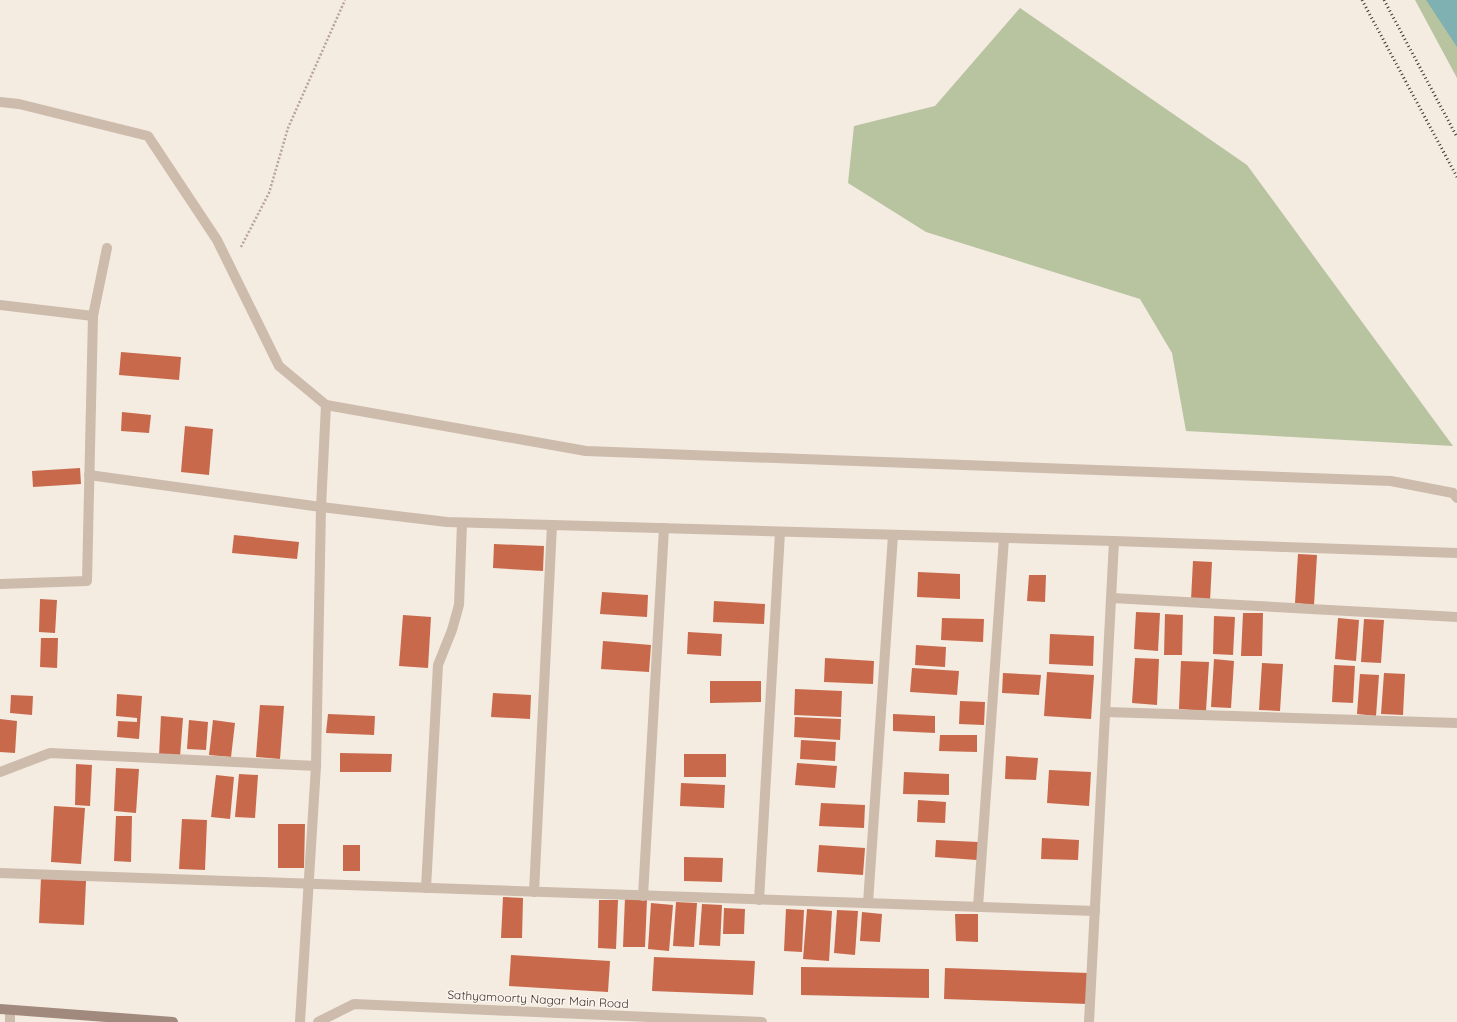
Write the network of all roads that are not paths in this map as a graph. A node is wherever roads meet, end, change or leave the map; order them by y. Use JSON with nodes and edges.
{"nodes":[{"id":1,"x":0,"y":102,"type":"edge"},
{"id":2,"x":107,"y":248,"type":"dead end"},
{"id":3,"x":0,"y":305,"type":"edge"},
{"id":4,"x":93,"y":316,"type":"junction"},
{"id":5,"x":326,"y":405,"type":"junction"},
{"id":6,"x":89,"y":475,"type":"junction"},
{"id":7,"x":1457,"y":498,"type":"edge"},
{"id":8,"x":321,"y":507,"type":"junction"},
{"id":9,"x":462,"y":523,"type":"junction"},
{"id":10,"x":552,"y":525,"type":"junction"},
{"id":11,"x":664,"y":528,"type":"junction"},
{"id":12,"x":780,"y":532,"type":"junction"},
{"id":13,"x":893,"y":535,"type":"junction"},
{"id":14,"x":1004,"y":538,"type":"junction"},
{"id":15,"x":1114,"y":541,"type":"junction"},
{"id":16,"x":1457,"y":553,"type":"edge"},
{"id":17,"x":0,"y":584,"type":"edge"},
{"id":18,"x":1112,"y":598,"type":"junction"},
{"id":19,"x":1457,"y":616,"type":"edge"},
{"id":20,"x":1106,"y":712,"type":"junction"},
{"id":21,"x":1457,"y":723,"type":"edge"},
{"id":22,"x":316,"y":766,"type":"junction"},
{"id":23,"x":0,"y":772,"type":"edge"},
{"id":24,"x":0,"y":873,"type":"edge"},
{"id":25,"x":308,"y":884,"type":"junction"},
{"id":26,"x":426,"y":888,"type":"junction"},
{"id":27,"x":534,"y":892,"type":"junction"},
{"id":28,"x":643,"y":896,"type":"junction"},
{"id":29,"x":758,"y":900,"type":"junction"},
{"id":30,"x":868,"y":903,"type":"junction"},
{"id":31,"x":978,"y":907,"type":"junction"},
{"id":32,"x":1095,"y":911,"type":"junction"},
{"id":33,"x":5,"y":1010,"type":"edge"},
{"id":34,"x":10,"y":1022,"type":"edge"},
{"id":35,"x":173,"y":1022,"type":"edge"},
{"id":36,"x":300,"y":1022,"type":"edge"},
{"id":37,"x":318,"y":1022,"type":"edge"},
{"id":38,"x":755,"y":1022,"type":"edge"},
{"id":39,"x":762,"y":1022,"type":"edge"},
{"id":40,"x":1089,"y":1022,"type":"edge"}],
"edges":[{"from":1,"to":5,"type":"street"},
{"from":2,"to":4,"type":"street"},
{"from":3,"to":4,"type":"street"},
{"from":4,"to":6,"type":"street"},
{"from":5,"to":7,"type":"street"},
{"from":5,"to":8,"type":"street"},
{"from":6,"to":8,"type":"street"},
{"from":6,"to":17,"type":"street"},
{"from":8,"to":9,"type":"street"},
{"from":8,"to":22,"type":"street"},
{"from":9,"to":10,"type":"street"},
{"from":9,"to":26,"type":"street"},
{"from":10,"to":11,"type":"street"},
{"from":10,"to":27,"type":"street"},
{"from":11,"to":12,"type":"street"},
{"from":11,"to":28,"type":"street"},
{"from":12,"to":13,"type":"street"},
{"from":12,"to":29,"type":"street"},
{"from":13,"to":14,"type":"street"},
{"from":13,"to":30,"type":"street"},
{"from":14,"to":15,"type":"street"},
{"from":14,"to":31,"type":"street"},
{"from":15,"to":16,"type":"street"},
{"from":15,"to":18,"type":"street"},
{"from":18,"to":19,"type":"street"},
{"from":18,"to":20,"type":"street"},
{"from":20,"to":21,"type":"street"},
{"from":20,"to":32,"type":"street"},
{"from":22,"to":23,"type":"street"},
{"from":22,"to":25,"type":"street"},
{"from":24,"to":25,"type":"street"},
{"from":25,"to":26,"type":"street"},
{"from":25,"to":36,"type":"street"},
{"from":26,"to":27,"type":"street"},
{"from":27,"to":28,"type":"street"},
{"from":28,"to":29,"type":"street"},
{"from":29,"to":30,"type":"street"},
{"from":30,"to":31,"type":"street"},
{"from":31,"to":32,"type":"street"},
{"from":32,"to":40,"type":"street"},
{"from":33,"to":34,"type":"street"},
{"from":33,"to":35,"type":"main road"},
{"from":37,"to":38,"type":"street","name":"Sathyamoorty Nagar Main Road"},
{"from":38,"to":39,"type":"street","name":"Sathyamoorty Nagar Main Road"}]}
